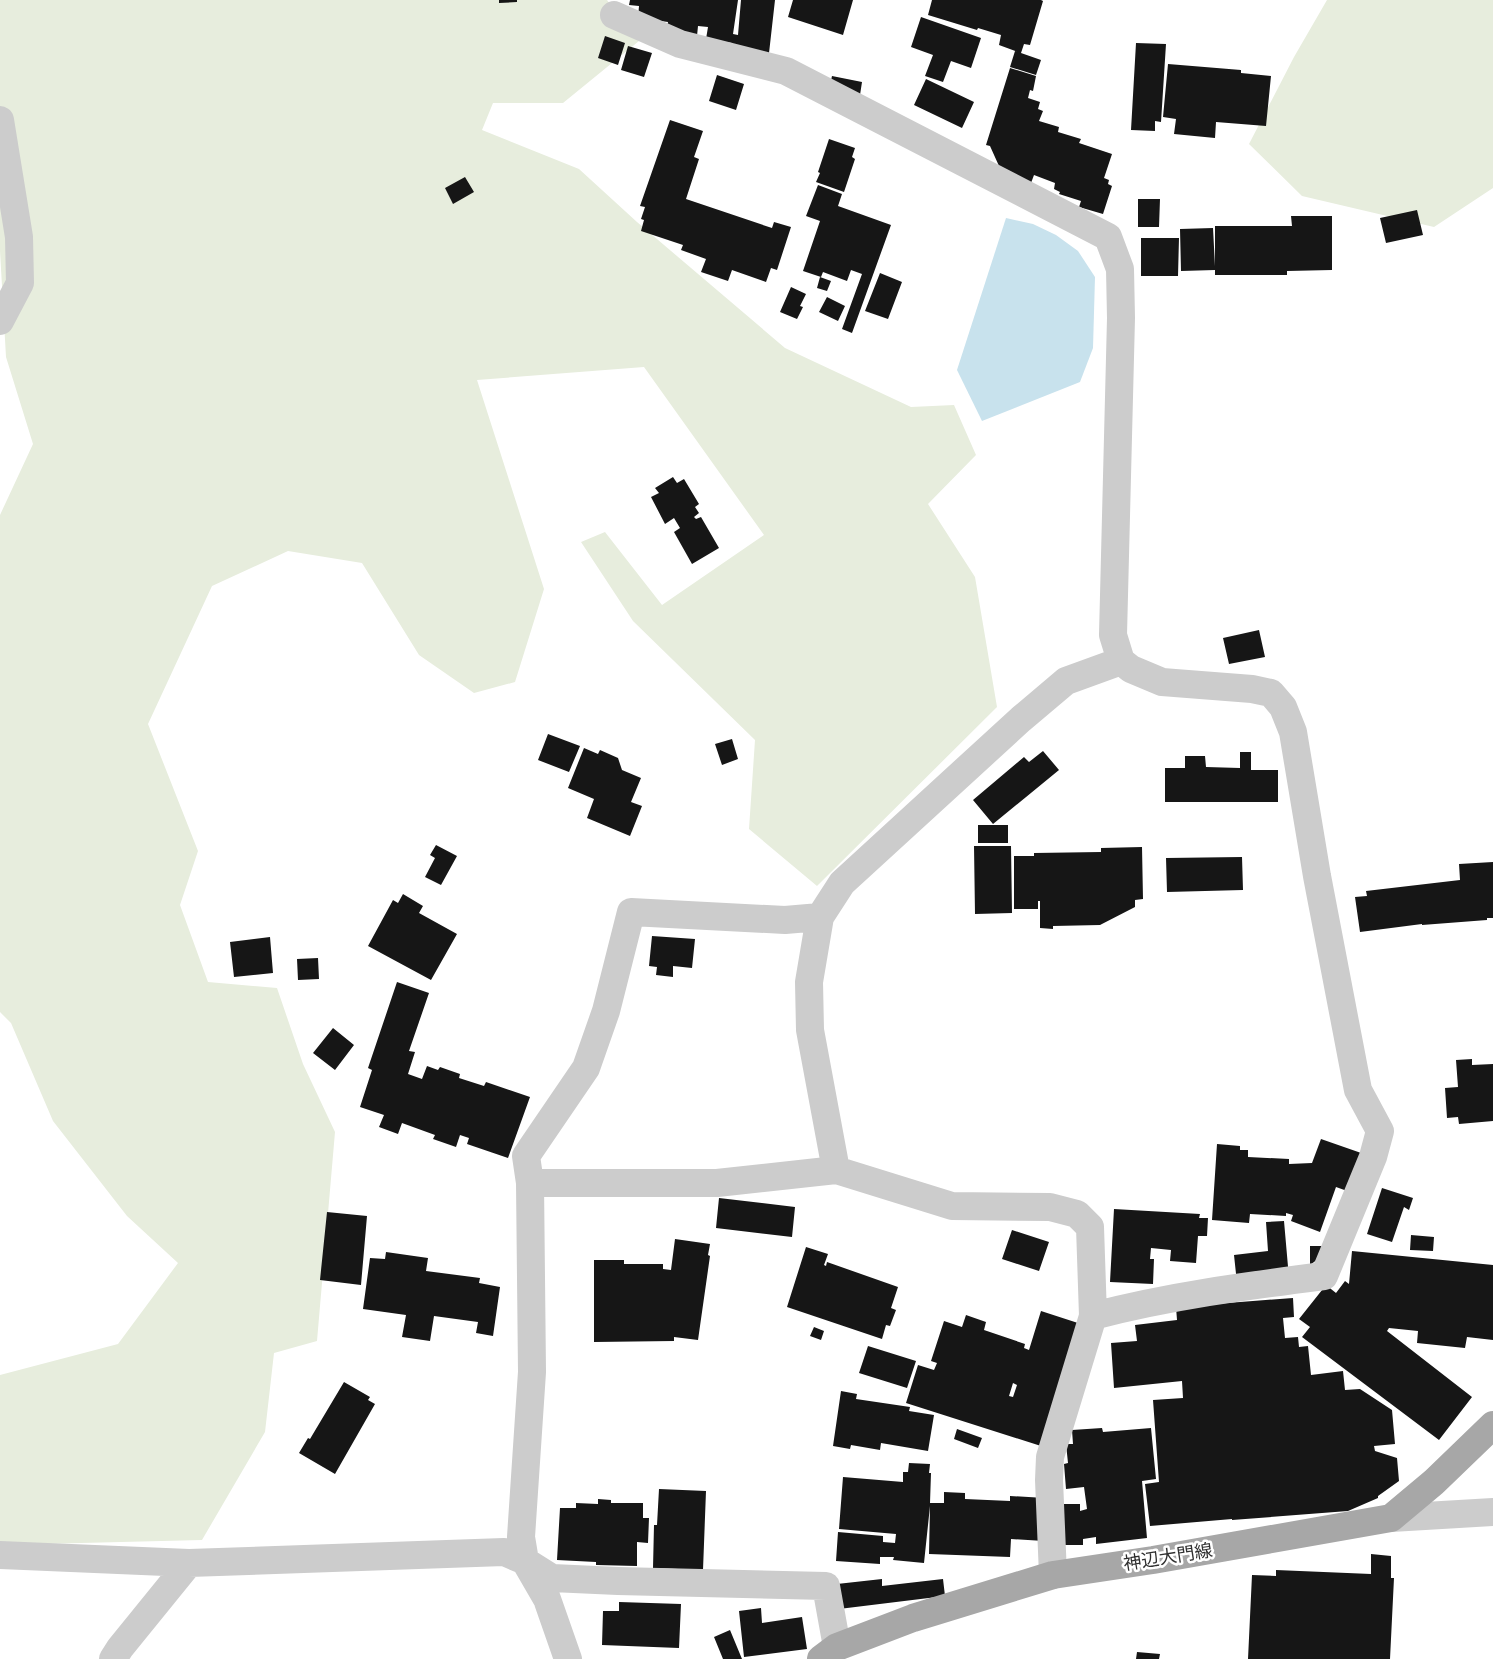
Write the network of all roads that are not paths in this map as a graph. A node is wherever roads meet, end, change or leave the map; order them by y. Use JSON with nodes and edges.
{"nodes":[{"id":1,"x":614,"y":15,"type":"dead end"},
{"id":2,"x":0,"y":120,"type":"edge"},
{"id":3,"x":0,"y":321,"type":"edge"},
{"id":4,"x":1121,"y":661,"type":"junction"},
{"id":5,"x":820,"y":918,"type":"junction"},
{"id":6,"x":836,"y":1170,"type":"junction"},
{"id":7,"x":530,"y":1183,"type":"junction"},
{"id":8,"x":1093,"y":1316,"type":"junction"},
{"id":9,"x":1493,"y":1425,"type":"edge"},
{"id":10,"x":1493,"y":1512,"type":"edge"},
{"id":11,"x":1391,"y":1518,"type":"junction"},
{"id":12,"x":0,"y":1555,"type":"edge"},
{"id":13,"x":525,"y":1561,"type":"junction"},
{"id":14,"x":189,"y":1563,"type":"junction"},
{"id":15,"x":1053,"y":1575,"type":"junction"},
{"id":16,"x":829,"y":1653,"type":"edge"},
{"id":17,"x":113,"y":1659,"type":"edge"},
{"id":18,"x":568,"y":1659,"type":"edge"}],
"edges":[{"from":1,"to":4,"type":"street"},
{"from":2,"to":3,"type":"street"},
{"from":4,"to":5,"type":"street"},
{"from":4,"to":8,"type":"street"},
{"from":5,"to":6,"type":"street"},
{"from":5,"to":7,"type":"street"},
{"from":6,"to":7,"type":"street"},
{"from":6,"to":8,"type":"street"},
{"from":7,"to":13,"type":"street"},
{"from":8,"to":15,"type":"street"},
{"from":9,"to":11,"type":"main road","name":"神辺大門線"},
{"from":10,"to":11,"type":"street"},
{"from":11,"to":15,"type":"main road","name":"神辺大門線"},
{"from":12,"to":14,"type":"street"},
{"from":13,"to":14,"type":"street"},
{"from":13,"to":16,"type":"street"},
{"from":13,"to":18,"type":"street"},
{"from":14,"to":17,"type":"street"},
{"from":15,"to":16,"type":"main road","name":"神辺大門線"}]}
